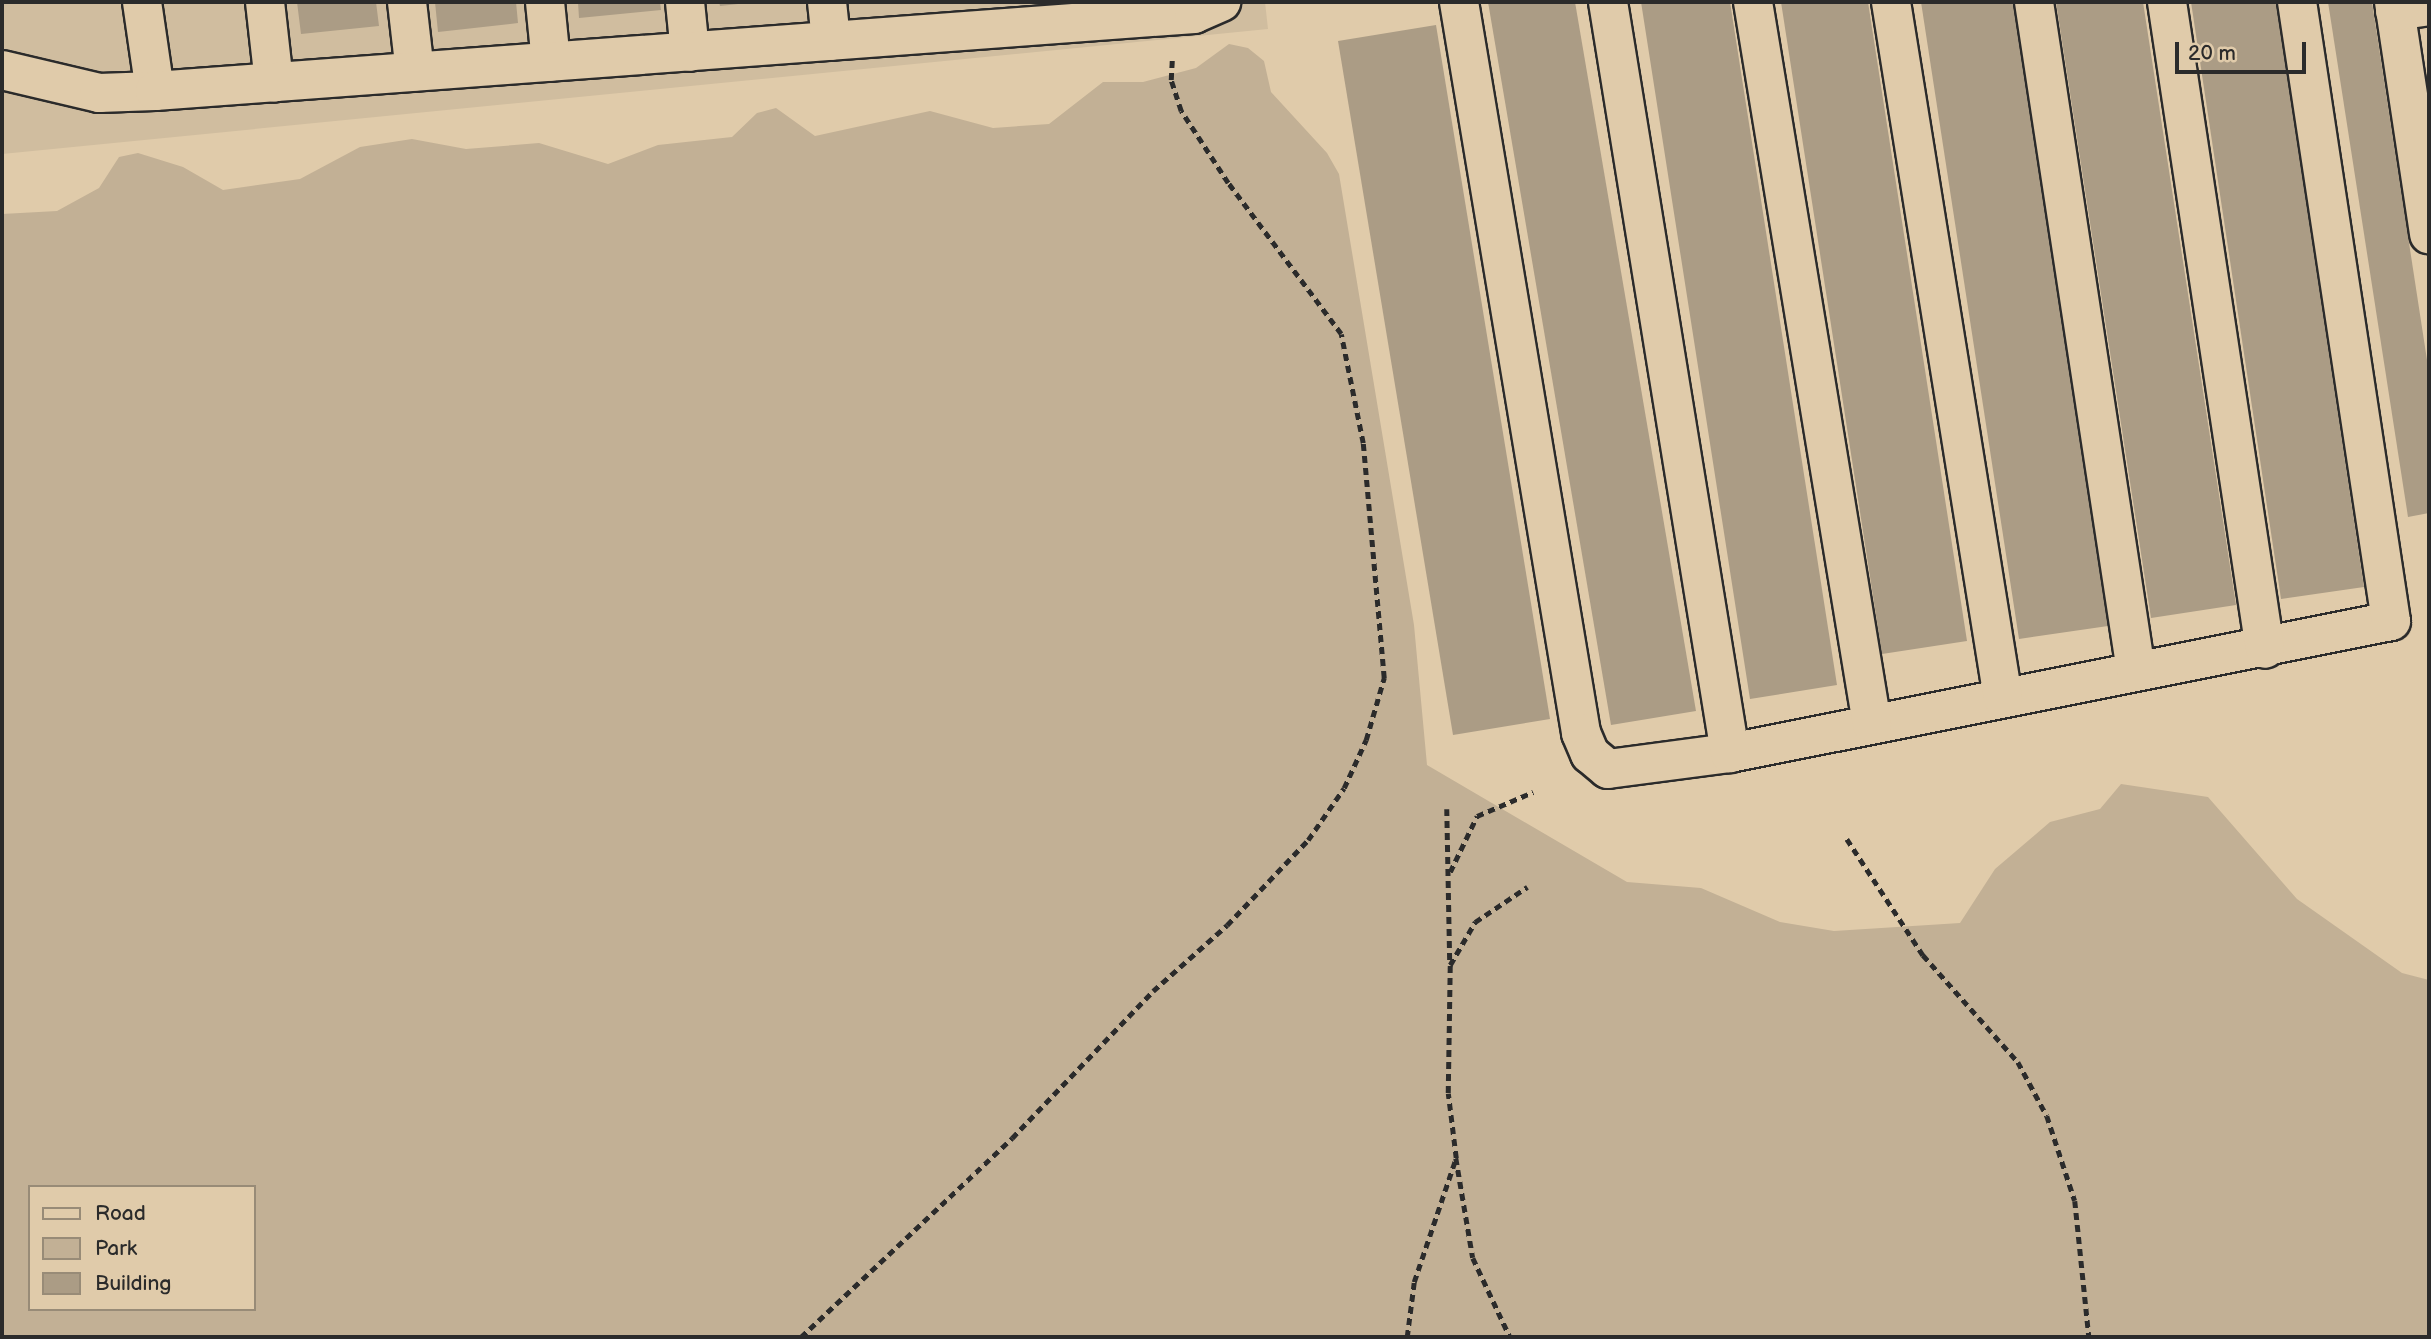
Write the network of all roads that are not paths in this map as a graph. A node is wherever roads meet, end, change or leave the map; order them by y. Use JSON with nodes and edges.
{"nodes":[{"id":1,"x":142,"y":2,"type":"edge"},
{"id":2,"x":265,"y":2,"type":"edge"},
{"id":3,"x":407,"y":2,"type":"edge"},
{"id":4,"x":545,"y":2,"type":"edge"},
{"id":5,"x":685,"y":2,"type":"edge"},
{"id":6,"x":827,"y":2,"type":"edge"},
{"id":7,"x":1459,"y":2,"type":"edge"},
{"id":8,"x":1608,"y":2,"type":"edge"},
{"id":9,"x":1753,"y":2,"type":"edge"},
{"id":10,"x":1891,"y":2,"type":"edge"},
{"id":11,"x":2034,"y":2,"type":"edge"},
{"id":12,"x":2167,"y":2,"type":"edge"},
{"id":13,"x":2297,"y":2,"type":"edge"},
{"id":14,"x":2406,"y":6,"type":"edge"},
{"id":15,"x":1207,"y":8,"type":"edge"},
{"id":16,"x":1113,"y":11,"type":"edge"},
{"id":17,"x":964,"y":17,"type":"edge"},
{"id":18,"x":831,"y":41,"type":"junction"},
{"id":19,"x":690,"y":52,"type":"junction"},
{"id":20,"x":551,"y":62,"type":"junction"},
{"id":21,"x":2,"y":70,"type":"edge"},
{"id":22,"x":415,"y":72,"type":"junction"},
{"id":23,"x":274,"y":82,"type":"junction"},
{"id":24,"x":155,"y":91,"type":"junction"},
{"id":25,"x":2423,"y":148,"type":"edge"},
{"id":26,"x":2429,"y":234,"type":"edge"},
{"id":27,"x":2265,"y":649,"type":"junction"},
{"id":28,"x":2136,"y":671,"type":"junction"},
{"id":29,"x":2003,"y":698,"type":"junction"},
{"id":30,"x":1872,"y":724,"type":"junction"},
{"id":31,"x":1730,"y":753,"type":"junction"}],
"edges":[{"from":1,"to":24,"type":"lane"},
{"from":2,"to":23,"type":"lane"},
{"from":3,"to":22,"type":"lane"},
{"from":4,"to":20,"type":"lane"},
{"from":5,"to":19,"type":"lane"},
{"from":6,"to":18,"type":"lane"},
{"from":7,"to":31,"type":"lane"},
{"from":8,"to":31,"type":"lane"},
{"from":9,"to":30,"type":"lane"},
{"from":10,"to":29,"type":"lane"},
{"from":11,"to":28,"type":"lane"},
{"from":12,"to":27,"type":"lane"},
{"from":13,"to":27,"type":"lane"},
{"from":14,"to":25,"type":"lane"},
{"from":15,"to":16,"type":"lane"},
{"from":16,"to":17,"type":"lane"},
{"from":17,"to":18,"type":"lane"},
{"from":18,"to":19,"type":"lane"},
{"from":19,"to":20,"type":"lane"},
{"from":20,"to":22,"type":"lane"},
{"from":21,"to":24,"type":"lane"},
{"from":22,"to":23,"type":"lane"},
{"from":23,"to":24,"type":"lane"},
{"from":25,"to":26,"type":"lane"},
{"from":27,"to":28,"type":"lane"},
{"from":28,"to":29,"type":"lane"},
{"from":29,"to":30,"type":"lane"},
{"from":30,"to":31,"type":"lane"}]}
